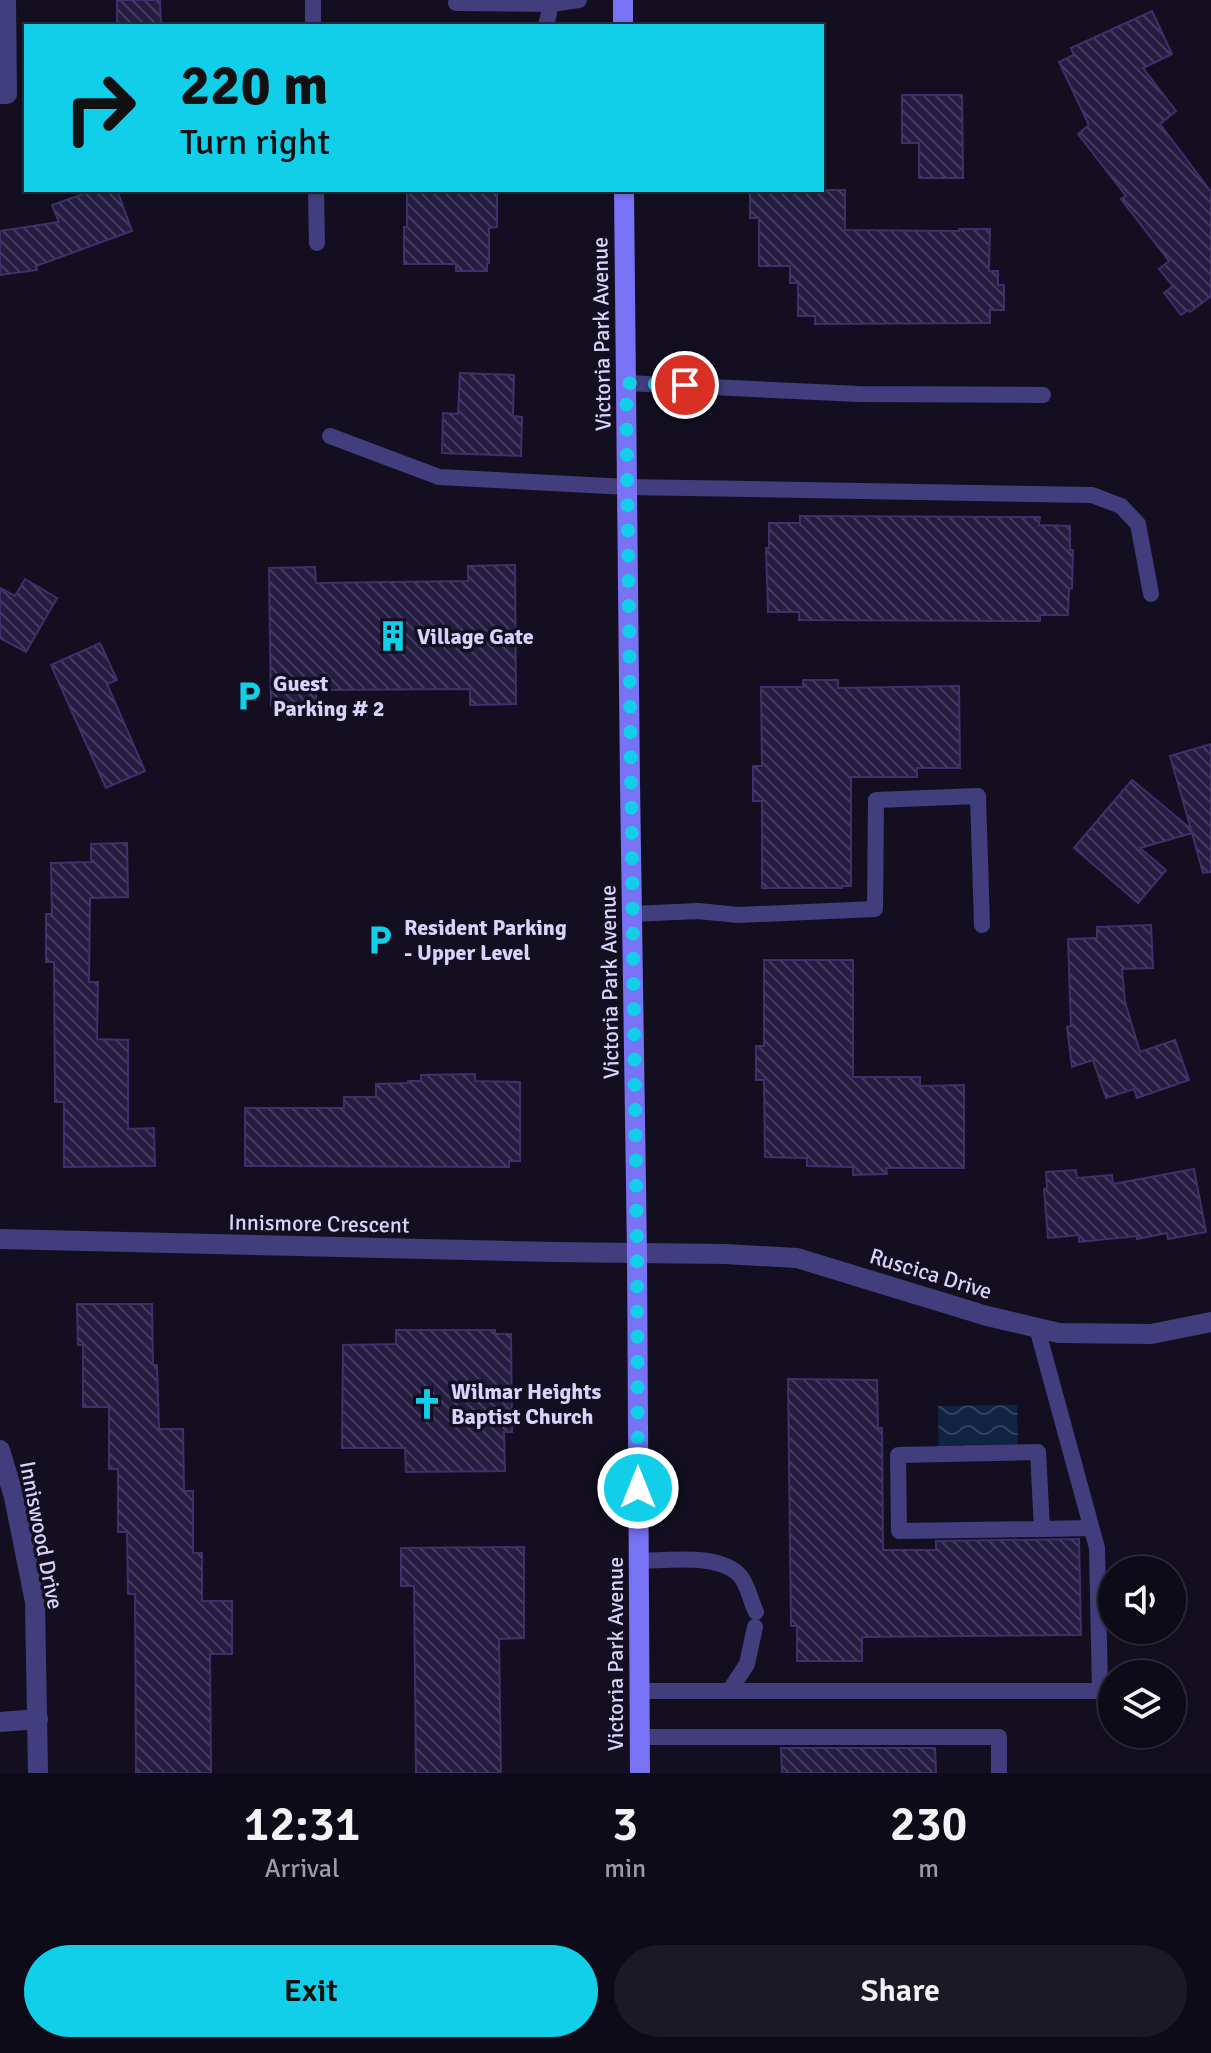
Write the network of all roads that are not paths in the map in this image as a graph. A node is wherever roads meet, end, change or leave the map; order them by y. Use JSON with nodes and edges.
{"nodes":[{"id":1,"x":6,"y":0,"type":"edge"},
{"id":2,"x":313,"y":0,"type":"edge"},
{"id":3,"x":579,"y":0,"type":"edge"},
{"id":4,"x":623,"y":0,"type":"edge"},
{"id":5,"x":456,"y":3,"type":"dead end"},
{"id":6,"x":551,"y":4,"type":"junction"},
{"id":7,"x":313,"y":24,"type":"edge"},
{"id":8,"x":546,"y":24,"type":"edge"},
{"id":9,"x":623,"y":24,"type":"edge"},
{"id":10,"x":0,"y":94,"type":"edge"},
{"id":11,"x":316,"y":192,"type":"edge"},
{"id":12,"x":624,"y":192,"type":"edge"},
{"id":13,"x":317,"y":243,"type":"dead end"},
{"id":14,"x":626,"y":383,"type":"junction"},
{"id":15,"x":1043,"y":395,"type":"dead end"},
{"id":16,"x":330,"y":436,"type":"dead end"},
{"id":17,"x":627,"y":487,"type":"junction"},
{"id":18,"x":1151,"y":594,"type":"dead end"},
{"id":19,"x":632,"y":914,"type":"junction"},
{"id":20,"x":982,"y":925,"type":"dead end"},
{"id":21,"x":0,"y":1239,"type":"edge"},
{"id":22,"x":637,"y":1252,"type":"junction"},
{"id":23,"x":1211,"y":1322,"type":"edge"},
{"id":24,"x":1037,"y":1328,"type":"junction"},
{"id":25,"x":0,"y":1450,"type":"edge"},
{"id":26,"x":1091,"y":1528,"type":"junction"},
{"id":27,"x":1042,"y":1529,"type":"junction"},
{"id":28,"x":638,"y":1561,"type":"junction"},
{"id":29,"x":730,"y":1690,"type":"junction"},
{"id":30,"x":640,"y":1691,"type":"junction"},
{"id":31,"x":38,"y":1719,"type":"junction"},
{"id":32,"x":0,"y":1722,"type":"edge"},
{"id":33,"x":640,"y":1737,"type":"junction"},
{"id":34,"x":38,"y":1773,"type":"edge"},
{"id":35,"x":640,"y":1773,"type":"edge"},
{"id":36,"x":999,"y":1773,"type":"edge"}],
"edges":[{"from":1,"to":10,"type":"street"},
{"from":2,"to":7,"type":"lane"},
{"from":3,"to":6,"type":"lane"},
{"from":4,"to":9,"type":"main road"},
{"from":5,"to":6,"type":"lane"},
{"from":6,"to":8,"type":"lane"},
{"from":11,"to":13,"type":"lane"},
{"from":12,"to":14,"type":"main road","name":"Victoria Park Avenue"},
{"from":14,"to":15,"type":"lane"},
{"from":14,"to":17,"type":"main road","name":"Victoria Park Avenue"},
{"from":16,"to":17,"type":"lane"},
{"from":17,"to":18,"type":"lane"},
{"from":17,"to":19,"type":"main road","name":"Victoria Park Avenue"},
{"from":19,"to":20,"type":"lane"},
{"from":19,"to":22,"type":"main road","name":"Victoria Park Avenue"},
{"from":21,"to":22,"type":"street","name":"Innismore Crescent"},
{"from":22,"to":24,"type":"street","name":"Ruscica Drive"},
{"from":22,"to":28,"type":"main road","name":"Victoria Park Avenue"},
{"from":23,"to":24,"type":"street","name":"Ruscica Drive"},
{"from":24,"to":26,"type":"lane"},
{"from":25,"to":31,"type":"street","name":"Inniswood Drive"},
{"from":26,"to":27,"type":"lane"},
{"from":26,"to":29,"type":"lane"},
{"from":27,"to":27,"type":"lane"},
{"from":28,"to":29,"type":"lane"},
{"from":28,"to":30,"type":"main road","name":"Victoria Park Avenue"},
{"from":29,"to":30,"type":"lane"},
{"from":30,"to":33,"type":"main road","name":"Victoria Park Avenue"},
{"from":31,"to":32,"type":"street"},
{"from":31,"to":34,"type":"street","name":"Inniswood Drive"},
{"from":33,"to":35,"type":"main road","name":"Victoria Park Avenue"},
{"from":33,"to":36,"type":"lane"}]}
